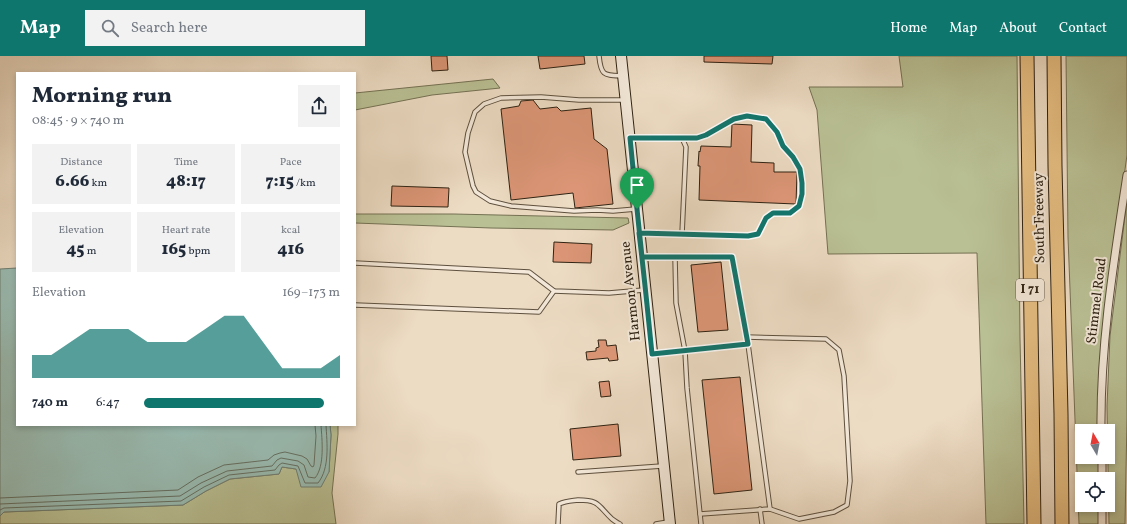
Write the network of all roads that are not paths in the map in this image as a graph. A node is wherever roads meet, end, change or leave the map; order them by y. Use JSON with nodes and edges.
{"nodes":[{"id":1,"x":599,"y":56,"type":"edge"},
{"id":2,"x":621,"y":56,"type":"edge"},
{"id":3,"x":1027,"y":56,"type":"edge"},
{"id":4,"x":1054,"y":56,"type":"edge"},
{"id":5,"x":623,"y":76,"type":"junction"},
{"id":6,"x":626,"y":100,"type":"junction"},
{"id":7,"x":630,"y":138,"type":"junction"},
{"id":8,"x":682,"y":138,"type":"junction"},
{"id":9,"x":1127,"y":175,"type":"edge"},
{"id":10,"x":637,"y":209,"type":"junction"},
{"id":11,"x":639,"y":233,"type":"junction"},
{"id":12,"x":682,"y":234,"type":"junction"},
{"id":13,"x":642,"y":257,"type":"junction"},
{"id":14,"x":675,"y":257,"type":"junction"},
{"id":15,"x":356,"y":263,"type":"edge"},
{"id":16,"x":645,"y":290,"type":"junction"},
{"id":17,"x":554,"y":291,"type":"junction"},
{"id":18,"x":356,"y":305,"type":"edge"},
{"id":19,"x":746,"y":337,"type":"junction"},
{"id":20,"x":748,"y":344,"type":"junction"},
{"id":21,"x":685,"y":351,"type":"junction"},
{"id":22,"x":652,"y":354,"type":"junction"},
{"id":23,"x":1101,"y":424,"type":"edge"},
{"id":24,"x":664,"y":466,"type":"junction"},
{"id":25,"x":578,"y":472,"type":"dead end"},
{"id":26,"x":760,"y":509,"type":"junction"},
{"id":27,"x":770,"y":509,"type":"junction"},
{"id":28,"x":1102,"y":512,"type":"edge"},
{"id":29,"x":700,"y":514,"type":"junction"},
{"id":30,"x":670,"y":523,"type":"edge"},
{"id":31,"x":558,"y":524,"type":"edge"},
{"id":32,"x":620,"y":524,"type":"edge"},
{"id":33,"x":656,"y":524,"type":"edge"},
{"id":34,"x":701,"y":524,"type":"edge"},
{"id":35,"x":762,"y":524,"type":"edge"},
{"id":36,"x":1034,"y":524,"type":"edge"},
{"id":37,"x":1062,"y":524,"type":"edge"},
{"id":38,"x":1102,"y":524,"type":"edge"}],
"edges":[{"from":1,"to":5,"type":"lane"},
{"from":2,"to":5,"type":"main road","name":"Harmon Avenue"},
{"from":3,"to":36,"type":"highway","name":"South Freeway","number":"I 71"},
{"from":4,"to":37,"type":"highway","name":"South Freeway","number":"I 71"},
{"from":5,"to":6,"type":"main road","name":"Harmon Avenue"},
{"from":6,"to":7,"type":"main road","name":"Harmon Avenue"},
{"from":6,"to":10,"type":"lane"},
{"from":7,"to":8,"type":"lane"},
{"from":7,"to":10,"type":"main road","name":"Harmon Avenue"},
{"from":8,"to":12,"type":"lane"},
{"from":8,"to":12,"type":"lane"},
{"from":9,"to":23,"type":"street","name":"Stimmel Road"},
{"from":10,"to":11,"type":"main road","name":"Harmon Avenue"},
{"from":11,"to":12,"type":"lane"},
{"from":11,"to":13,"type":"main road","name":"Harmon Avenue"},
{"from":13,"to":14,"type":"lane"},
{"from":13,"to":16,"type":"main road","name":"Harmon Avenue"},
{"from":14,"to":19,"type":"lane"},
{"from":14,"to":21,"type":"lane"},
{"from":15,"to":17,"type":"lane"},
{"from":16,"to":17,"type":"lane"},
{"from":16,"to":22,"type":"main road","name":"Harmon Avenue"},
{"from":17,"to":18,"type":"lane"},
{"from":19,"to":20,"type":"lane"},
{"from":19,"to":27,"type":"lane"},
{"from":20,"to":21,"type":"lane"},
{"from":20,"to":27,"type":"lane"},
{"from":21,"to":22,"type":"lane"},
{"from":21,"to":29,"type":"lane"},
{"from":22,"to":24,"type":"main road","name":"Harmon Avenue"},
{"from":24,"to":25,"type":"lane"},
{"from":24,"to":30,"type":"main road","name":"Harmon Avenue"},
{"from":26,"to":27,"type":"lane"},
{"from":26,"to":29,"type":"lane"},
{"from":26,"to":35,"type":"lane"},
{"from":28,"to":38,"type":"street"},
{"from":29,"to":34,"type":"lane"},
{"from":30,"to":33,"type":"lane"},
{"from":31,"to":32,"type":"lane"}]}
